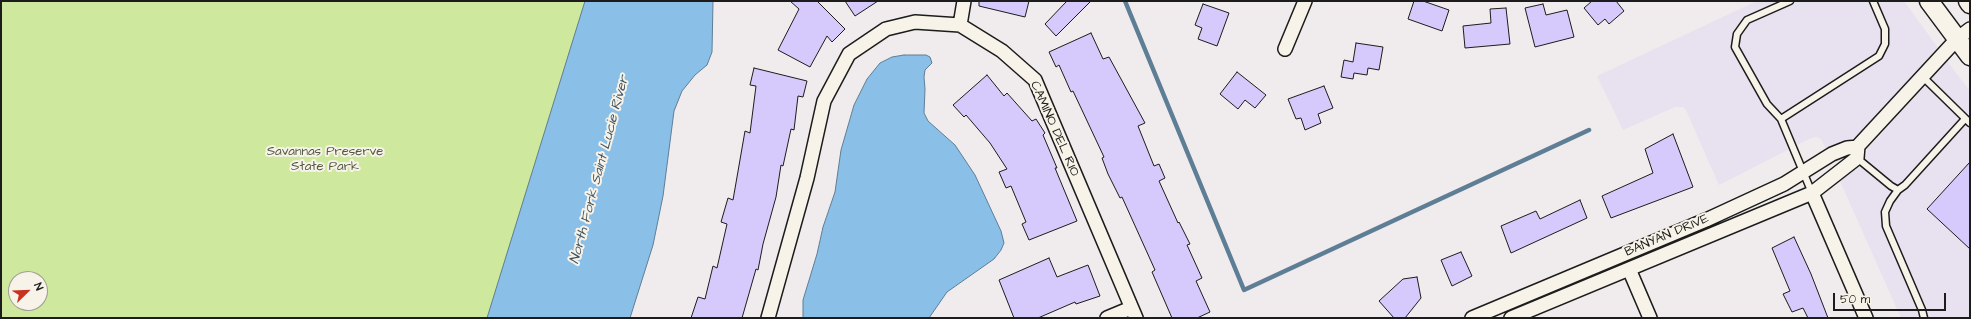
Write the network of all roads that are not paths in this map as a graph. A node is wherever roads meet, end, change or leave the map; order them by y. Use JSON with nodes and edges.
{"nodes":[{"id":1,"x":964,"y":1,"type":"edge"},
{"id":2,"x":1305,"y":1,"type":"edge"},
{"id":3,"x":1790,"y":1,"type":"edge"},
{"id":4,"x":1873,"y":1,"type":"edge"},
{"id":5,"x":1929,"y":1,"type":"edge"},
{"id":6,"x":1968,"y":1,"type":"edge"},
{"id":7,"x":1970,"y":4,"type":"edge"},
{"id":8,"x":960,"y":25,"type":"junction"},
{"id":9,"x":1964,"y":34,"type":"edge"},
{"id":10,"x":1285,"y":49,"type":"dead end"},
{"id":11,"x":1970,"y":56,"type":"edge"},
{"id":12,"x":1922,"y":76,"type":"junction"},
{"id":13,"x":1780,"y":119,"type":"junction"},
{"id":14,"x":1968,"y":121,"type":"edge"},
{"id":15,"x":1858,"y":151,"type":"junction"},
{"id":16,"x":1803,"y":172,"type":"junction"},
{"id":17,"x":1898,"y":190,"type":"junction"},
{"id":18,"x":1812,"y":193,"type":"junction"},
{"id":19,"x":1629,"y":269,"type":"junction"},
{"id":20,"x":1532,"y":293,"type":"junction"},
{"id":21,"x":1538,"y":307,"type":"junction"},
{"id":22,"x":1134,"y":313,"type":"edge"},
{"id":23,"x":768,"y":318,"type":"edge"},
{"id":24,"x":1107,"y":318,"type":"edge"},
{"id":25,"x":1472,"y":318,"type":"edge"},
{"id":26,"x":1511,"y":318,"type":"edge"},
{"id":27,"x":1650,"y":318,"type":"edge"},
{"id":28,"x":1866,"y":318,"type":"edge"},
{"id":29,"x":1924,"y":318,"type":"edge"}],
"edges":[{"from":1,"to":8,"type":"street"},
{"from":2,"to":10,"type":"street"},
{"from":3,"to":13,"type":"lane"},
{"from":4,"to":13,"type":"lane"},
{"from":5,"to":9,"type":"main road"},
{"from":6,"to":7,"type":"main road"},
{"from":8,"to":22,"type":"street","name":"CAMINO DEL RIO"},
{"from":8,"to":23,"type":"street","name":"CAMINO DEL RIO"},
{"from":9,"to":11,"type":"main road"},
{"from":9,"to":12,"type":"street","name":"BANYAN DRIVE"},
{"from":12,"to":14,"type":"lane"},
{"from":12,"to":15,"type":"street","name":"BANYAN DRIVE"},
{"from":13,"to":16,"type":"lane"},
{"from":14,"to":17,"type":"lane"},
{"from":15,"to":16,"type":"street","name":"BANYAN DRIVE"},
{"from":15,"to":17,"type":"lane"},
{"from":15,"to":18,"type":"street","name":"BANYAN DRIVE"},
{"from":16,"to":18,"type":"lane"},
{"from":16,"to":20,"type":"street","name":"BANYAN DRIVE"},
{"from":17,"to":29,"type":"lane"},
{"from":18,"to":19,"type":"street","name":"BANYAN DRIVE"},
{"from":18,"to":28,"type":"street"},
{"from":19,"to":21,"type":"street","name":"BANYAN DRIVE"},
{"from":19,"to":27,"type":"street"},
{"from":20,"to":21,"type":"street"},
{"from":20,"to":25,"type":"street","name":"BANYAN DRIVE"},
{"from":21,"to":26,"type":"street","name":"BANYAN DRIVE"},
{"from":22,"to":24,"type":"street"}]}
